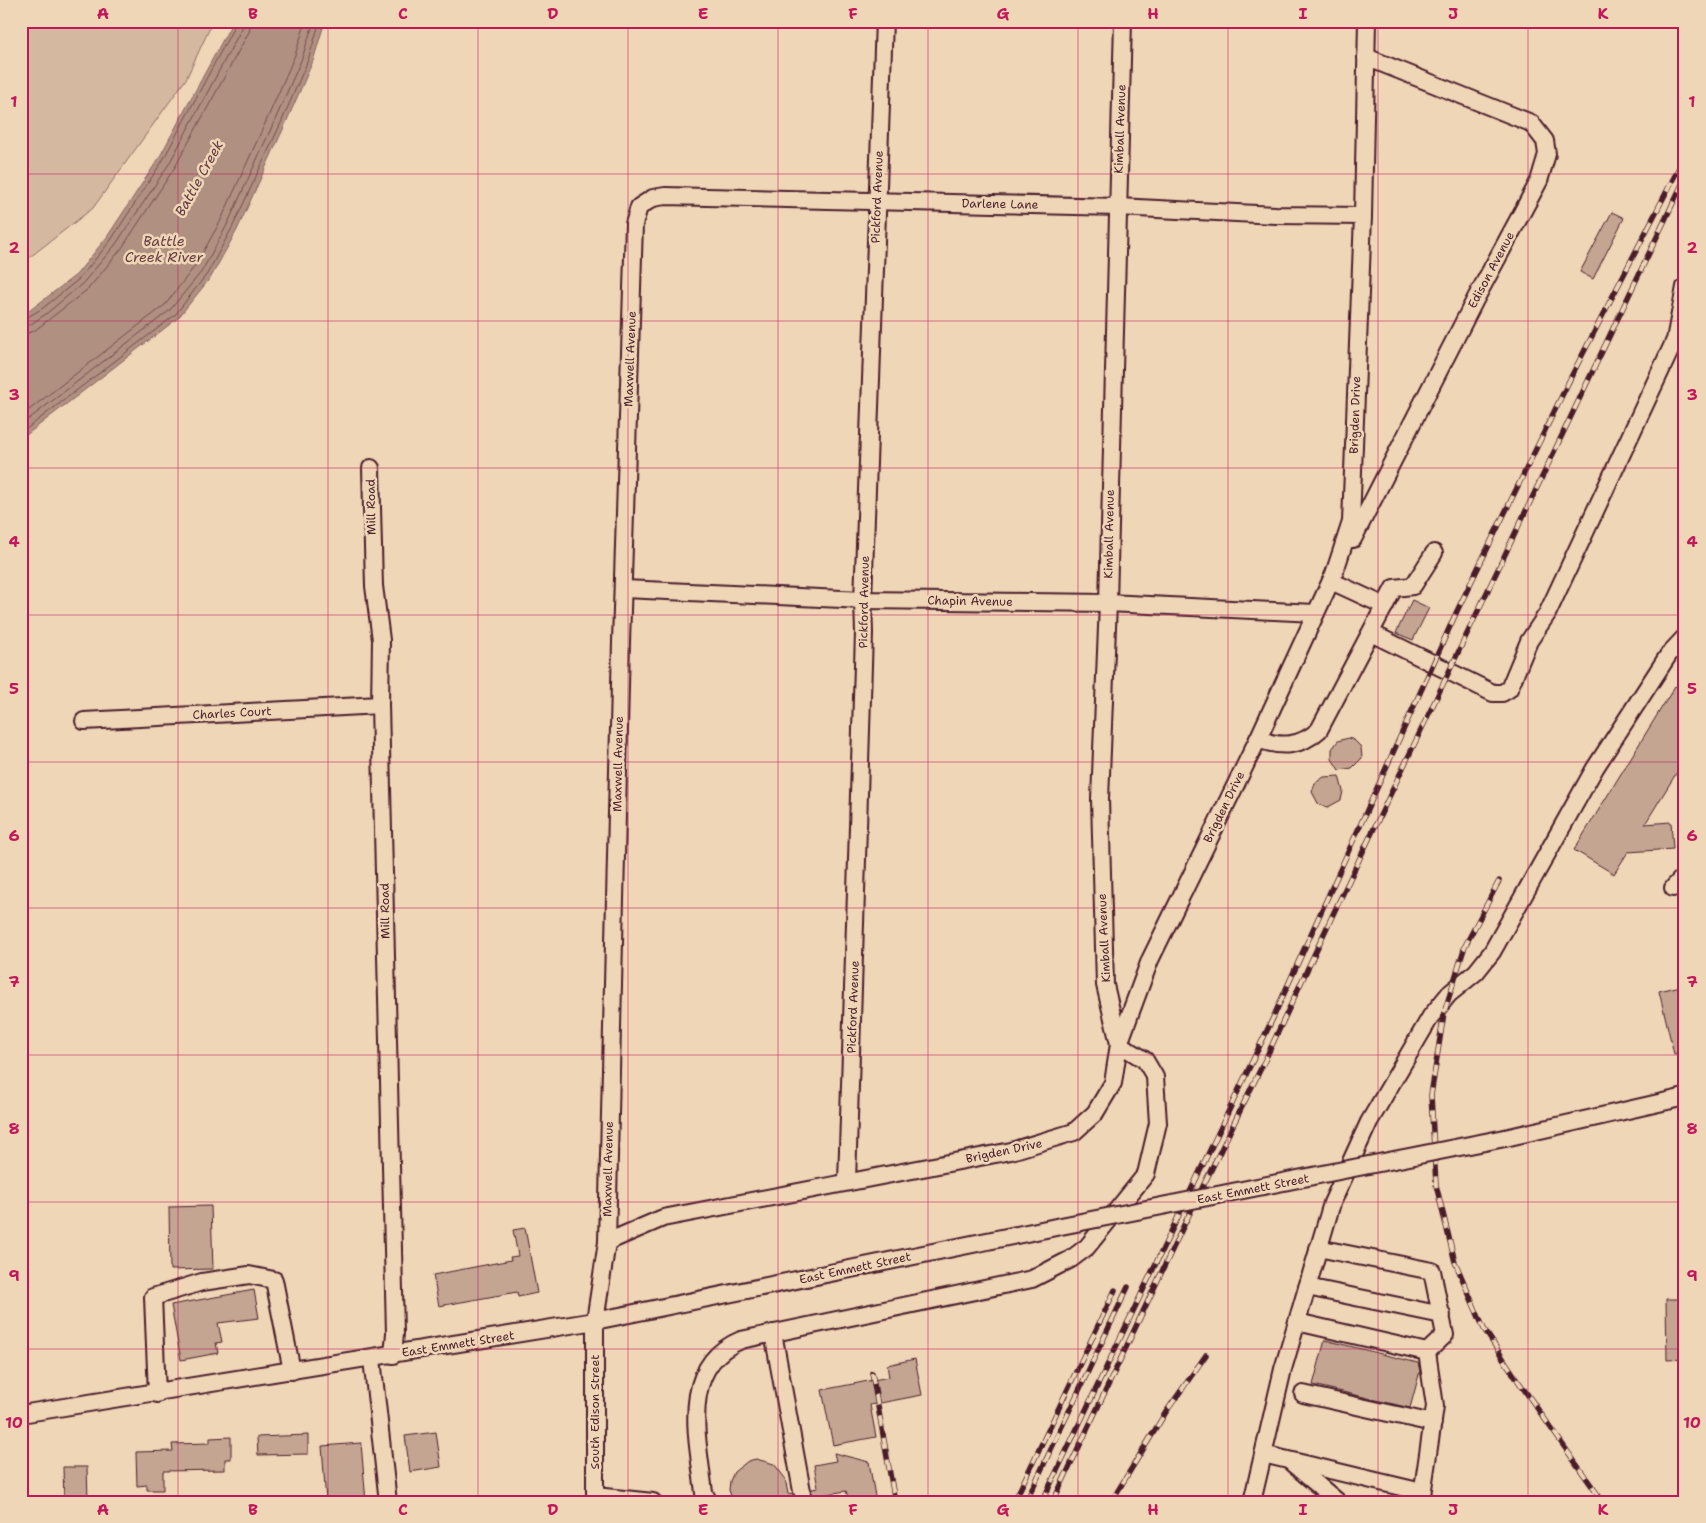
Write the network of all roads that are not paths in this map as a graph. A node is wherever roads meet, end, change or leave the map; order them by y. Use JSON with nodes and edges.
{"nodes":[{"id":1,"x":884,"y":21,"type":"edge"},
{"id":2,"x":1123,"y":21,"type":"edge"},
{"id":3,"x":1367,"y":21,"type":"edge"},
{"id":4,"x":1366,"y":57,"type":"junction"},
{"id":5,"x":876,"y":201,"type":"junction"},
{"id":6,"x":639,"y":206,"type":"joint"},
{"id":7,"x":1118,"y":207,"type":"junction"},
{"id":8,"x":1363,"y":216,"type":"junction"},
{"id":9,"x":1685,"y":287,"type":"edge"},
{"id":10,"x":1680,"y":334,"type":"edge"},
{"id":11,"x":371,"y":468,"type":"dead end"},
{"id":12,"x":1434,"y":553,"type":"dead end"},
{"id":13,"x":1333,"y":578,"type":"junction"},
{"id":14,"x":624,"y":589,"type":"junction"},
{"id":15,"x":863,"y":600,"type":"junction"},
{"id":16,"x":1108,"y":603,"type":"junction"},
{"id":17,"x":1385,"y":606,"type":"junction"},
{"id":18,"x":1315,"y":613,"type":"junction"},
{"id":19,"x":1371,"y":632,"type":"junction"},
{"id":20,"x":1685,"y":637,"type":"edge"},
{"id":21,"x":380,"y":704,"type":"junction"},
{"id":22,"x":84,"y":721,"type":"dead end"},
{"id":23,"x":1258,"y":739,"type":"junction"},
{"id":24,"x":1685,"y":876,"type":"edge"},
{"id":25,"x":1673,"y":888,"type":"dead end"},
{"id":26,"x":1119,"y":1044,"type":"junction"},
{"id":27,"x":1685,"y":1097,"type":"edge"},
{"id":28,"x":847,"y":1182,"type":"junction"},
{"id":29,"x":607,"y":1242,"type":"junction"},
{"id":30,"x":1318,"y":1248,"type":"junction"},
{"id":31,"x":1307,"y":1287,"type":"junction"},
{"id":32,"x":1442,"y":1315,"type":"junction"},
{"id":33,"x":595,"y":1321,"type":"junction"},
{"id":34,"x":1297,"y":1322,"type":"junction"},
{"id":35,"x":773,"y":1333,"type":"junction"},
{"id":36,"x":1427,"y":1352,"type":"junction"},
{"id":37,"x":393,"y":1355,"type":"junction"},
{"id":38,"x":372,"y":1359,"type":"junction"},
{"id":39,"x":292,"y":1371,"type":"junction"},
{"id":40,"x":157,"y":1394,"type":"junction"},
{"id":41,"x":1303,"y":1394,"type":"dead end"},
{"id":42,"x":21,"y":1414,"type":"edge"},
{"id":43,"x":1433,"y":1423,"type":"junction"},
{"id":44,"x":1263,"y":1454,"type":"junction"},
{"id":45,"x":1289,"y":1460,"type":"junction"},
{"id":46,"x":802,"y":1491,"type":"dead end"},
{"id":47,"x":1422,"y":1497,"type":"edge"},
{"id":48,"x":595,"y":1499,"type":"edge"},
{"id":49,"x":388,"y":1502,"type":"edge"},
{"id":50,"x":653,"y":1502,"type":"edge"},
{"id":51,"x":709,"y":1502,"type":"edge"},
{"id":52,"x":1252,"y":1502,"type":"edge"},
{"id":53,"x":1338,"y":1502,"type":"edge"}],
"edges":[{"from":1,"to":5,"type":"street","name":"Pickford Avenue"},
{"from":2,"to":7,"type":"street","name":"Kimball Avenue"},
{"from":3,"to":4,"type":"street","name":"Brigden Drive"},
{"from":4,"to":8,"type":"street","name":"Brigden Drive"},
{"from":4,"to":13,"type":"street","name":"Edison Avenue"},
{"from":5,"to":6,"type":"street","name":"Darlene Lane"},
{"from":5,"to":7,"type":"street","name":"Darlene Lane"},
{"from":5,"to":15,"type":"street","name":"Pickford Avenue"},
{"from":6,"to":14,"type":"street","name":"Maxwell Avenue"},
{"from":7,"to":8,"type":"street","name":"Darlene Lane"},
{"from":7,"to":16,"type":"street","name":"Kimball Avenue"},
{"from":8,"to":13,"type":"street","name":"Brigden Drive"},
{"from":9,"to":10,"type":"street"},
{"from":10,"to":19,"type":"street"},
{"from":11,"to":21,"type":"street","name":"Mill Road"},
{"from":12,"to":17,"type":"street"},
{"from":13,"to":17,"type":"street"},
{"from":13,"to":18,"type":"street","name":"Brigden Drive"},
{"from":14,"to":15,"type":"street","name":"Chapin Avenue"},
{"from":14,"to":29,"type":"street","name":"Maxwell Avenue"},
{"from":15,"to":16,"type":"street","name":"Chapin Avenue"},
{"from":15,"to":28,"type":"street","name":"Pickford Avenue"},
{"from":16,"to":18,"type":"street","name":"Chapin Avenue"},
{"from":16,"to":26,"type":"street","name":"Kimball Avenue"},
{"from":17,"to":19,"type":"street"},
{"from":18,"to":23,"type":"street","name":"Brigden Drive"},
{"from":19,"to":23,"type":"street"},
{"from":20,"to":30,"type":"street"},
{"from":21,"to":22,"type":"street","name":"Charles Court"},
{"from":21,"to":37,"type":"street","name":"Mill Road"},
{"from":23,"to":26,"type":"street","name":"Brigden Drive"},
{"from":24,"to":25,"type":"street"},
{"from":26,"to":28,"type":"street","name":"Brigden Drive"},
{"from":26,"to":35,"type":"street"},
{"from":27,"to":33,"type":"street","name":"East Emmett Street","bridge":true},
{"from":28,"to":29,"type":"street","name":"Brigden Drive"},
{"from":29,"to":33,"type":"street","name":"Maxwell Avenue"},
{"from":30,"to":31,"type":"street"},
{"from":30,"to":32,"type":"street"},
{"from":31,"to":32,"type":"street"},
{"from":31,"to":34,"type":"street"},
{"from":32,"to":36,"type":"street"},
{"from":33,"to":37,"type":"street","name":"East Emmett Street"},
{"from":33,"to":48,"type":"street","name":"South Edison Street"},
{"from":34,"to":36,"type":"street"},
{"from":34,"to":44,"type":"street"},
{"from":35,"to":46,"type":"street"},
{"from":35,"to":51,"type":"street"},
{"from":36,"to":43,"type":"street"},
{"from":37,"to":38,"type":"street","name":"East Emmett Street"},
{"from":38,"to":39,"type":"street","name":"East Emmett Street"},
{"from":38,"to":49,"type":"street"},
{"from":39,"to":40,"type":"street","name":"East Emmett Street"},
{"from":39,"to":40,"type":"street"},
{"from":40,"to":42,"type":"street","name":"East Emmett Street"},
{"from":41,"to":43,"type":"street"},
{"from":43,"to":47,"type":"street"},
{"from":44,"to":45,"type":"street"},
{"from":44,"to":52,"type":"street"},
{"from":45,"to":47,"type":"street"},
{"from":45,"to":53,"type":"street"},
{"from":48,"to":50,"type":"street"}]}
